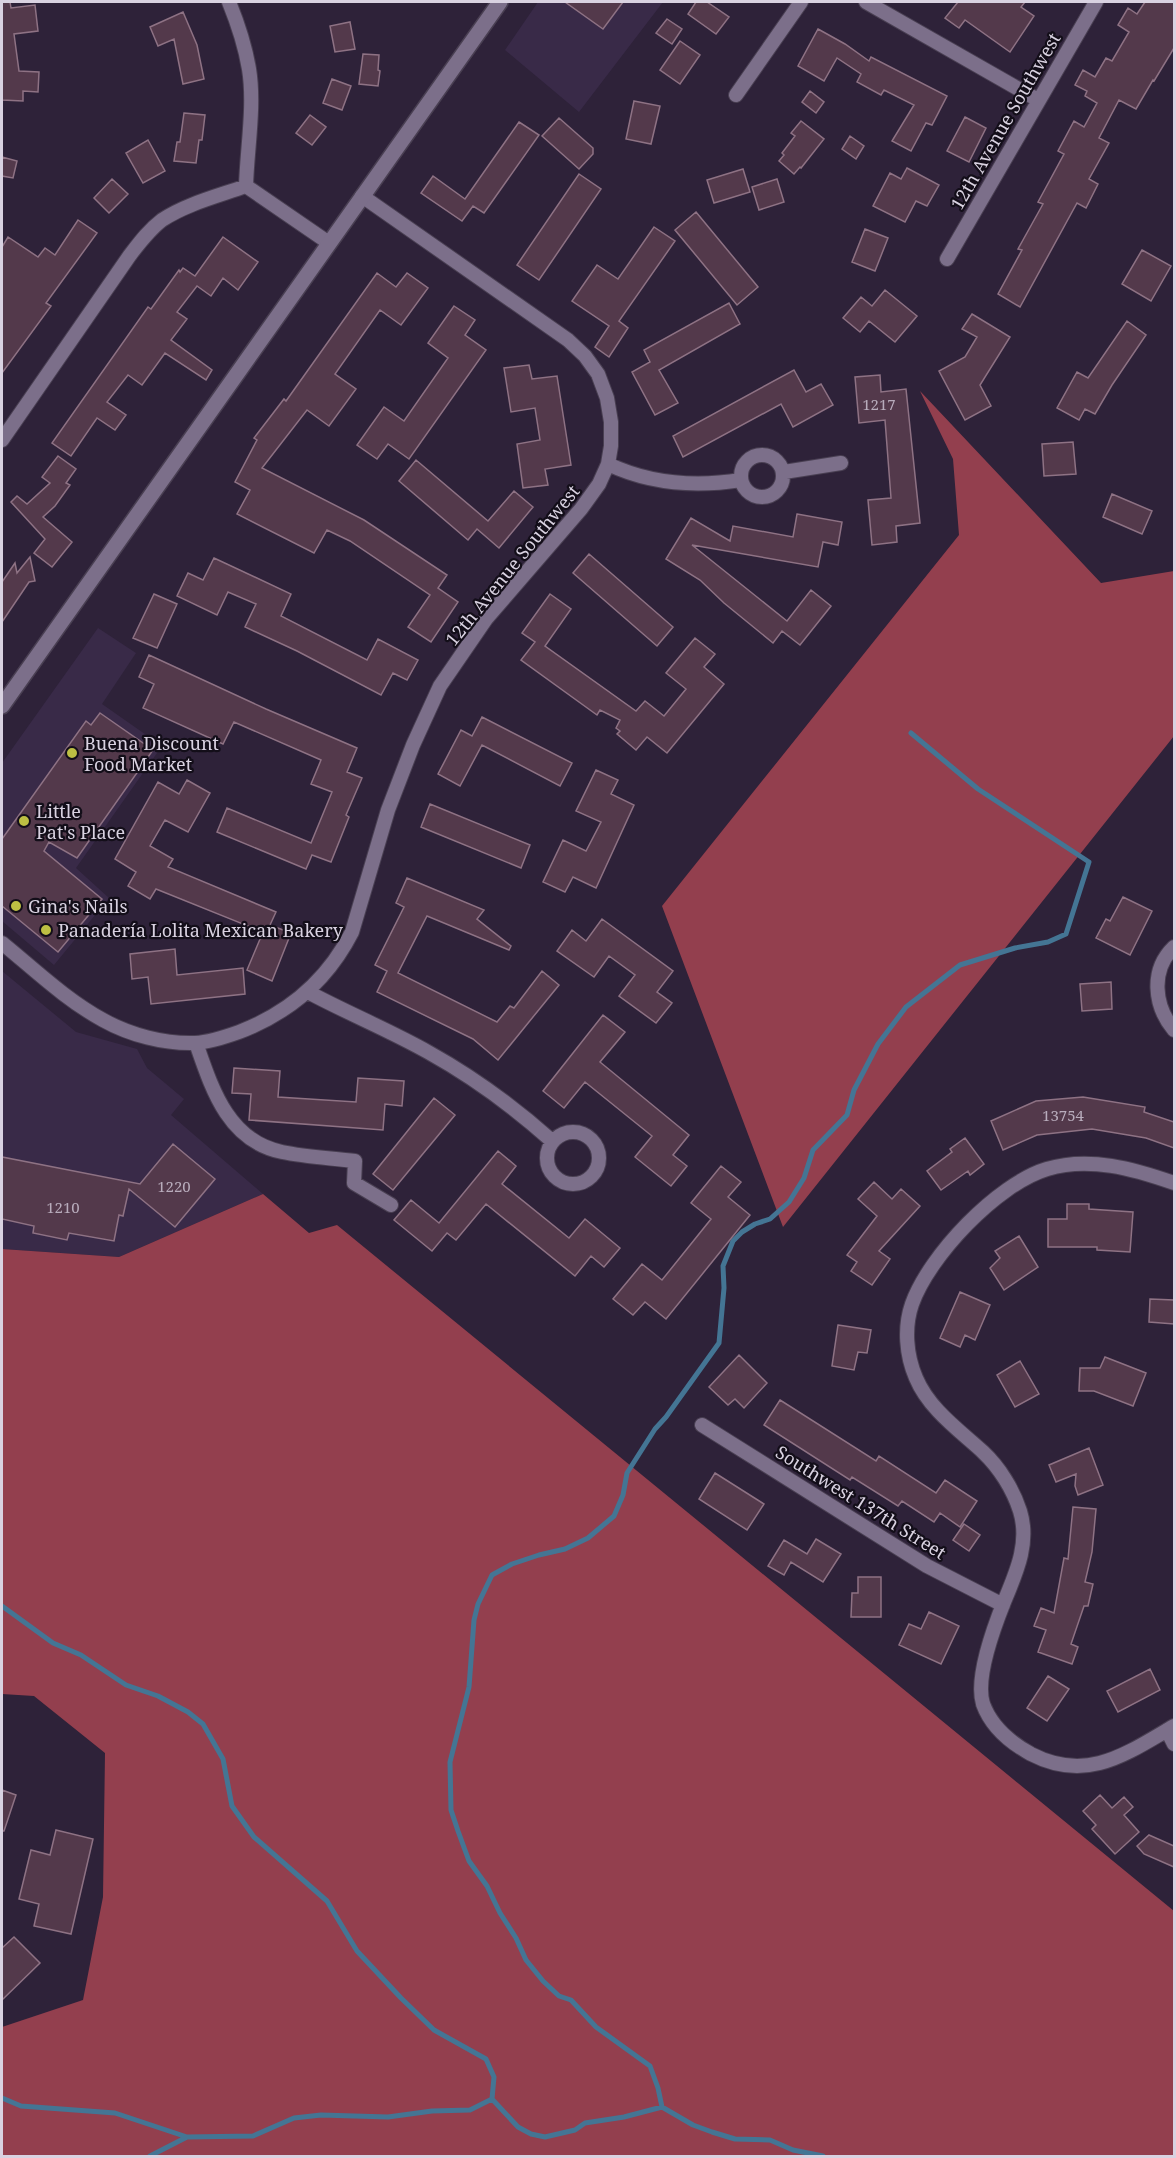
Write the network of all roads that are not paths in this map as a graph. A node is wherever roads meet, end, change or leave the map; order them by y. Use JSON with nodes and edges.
{"nodes":[{"id":1,"x":229,"y":2,"type":"edge"},
{"id":2,"x":500,"y":2,"type":"edge"},
{"id":3,"x":801,"y":2,"type":"edge"},
{"id":4,"x":866,"y":2,"type":"edge"},
{"id":5,"x":1096,"y":2,"type":"edge"},
{"id":6,"x":736,"y":95,"type":"dead end"},
{"id":7,"x":1038,"y":100,"type":"junction"},
{"id":8,"x":246,"y":186,"type":"junction"},
{"id":9,"x":362,"y":196,"type":"junction"},
{"id":10,"x":328,"y":243,"type":"junction"},
{"id":11,"x":947,"y":259,"type":"dead end"},
{"id":12,"x":2,"y":440,"type":"edge"},
{"id":13,"x":842,"y":463,"type":"dead end"},
{"id":14,"x":608,"y":464,"type":"junction"},
{"id":15,"x":784,"y":472,"type":"junction"},
{"id":16,"x":741,"y":480,"type":"junction"},
{"id":17,"x":2,"y":706,"type":"edge"},
{"id":18,"x":2,"y":943,"type":"edge"},
{"id":19,"x":1174,"y":947,"type":"edge"},
{"id":20,"x":308,"y":992,"type":"junction"},
{"id":21,"x":1174,"y":1030,"type":"edge"},
{"id":22,"x":195,"y":1043,"type":"junction"},
{"id":23,"x":552,"y":1141,"type":"dead end"},
{"id":24,"x":1174,"y":1183,"type":"edge"},
{"id":25,"x":390,"y":1205,"type":"dead end"},
{"id":26,"x":702,"y":1425,"type":"dead end"},
{"id":27,"x":1003,"y":1605,"type":"junction"},
{"id":28,"x":1171,"y":1728,"type":"edge"},
{"id":29,"x":1174,"y":1744,"type":"edge"}],
"edges":[{"from":1,"to":8,"type":"street"},
{"from":2,"to":9,"type":"main road"},
{"from":3,"to":6,"type":"street"},
{"from":4,"to":7,"type":"street"},
{"from":5,"to":7,"type":"street","name":"12th Avenue Southwest"},
{"from":7,"to":11,"type":"street","name":"12th Avenue Southwest"},
{"from":8,"to":10,"type":"street"},
{"from":8,"to":12,"type":"street"},
{"from":9,"to":10,"type":"main road"},
{"from":9,"to":14,"type":"street","name":"12th Avenue Southwest"},
{"from":10,"to":17,"type":"main road"},
{"from":13,"to":15,"type":"street"},
{"from":14,"to":16,"type":"street"},
{"from":14,"to":20,"type":"street","name":"12th Avenue Southwest"},
{"from":15,"to":16,"type":"street"},
{"from":15,"to":16,"type":"street"},
{"from":18,"to":22,"type":"street","name":"12th Avenue Southwest"},
{"from":19,"to":21,"type":"street"},
{"from":20,"to":22,"type":"street","name":"12th Avenue Southwest"},
{"from":20,"to":23,"type":"street"},
{"from":22,"to":25,"type":"street"},
{"from":24,"to":27,"type":"street"},
{"from":26,"to":27,"type":"street","name":"Southwest 137th Street"},
{"from":27,"to":28,"type":"street"},
{"from":28,"to":29,"type":"street"}]}
